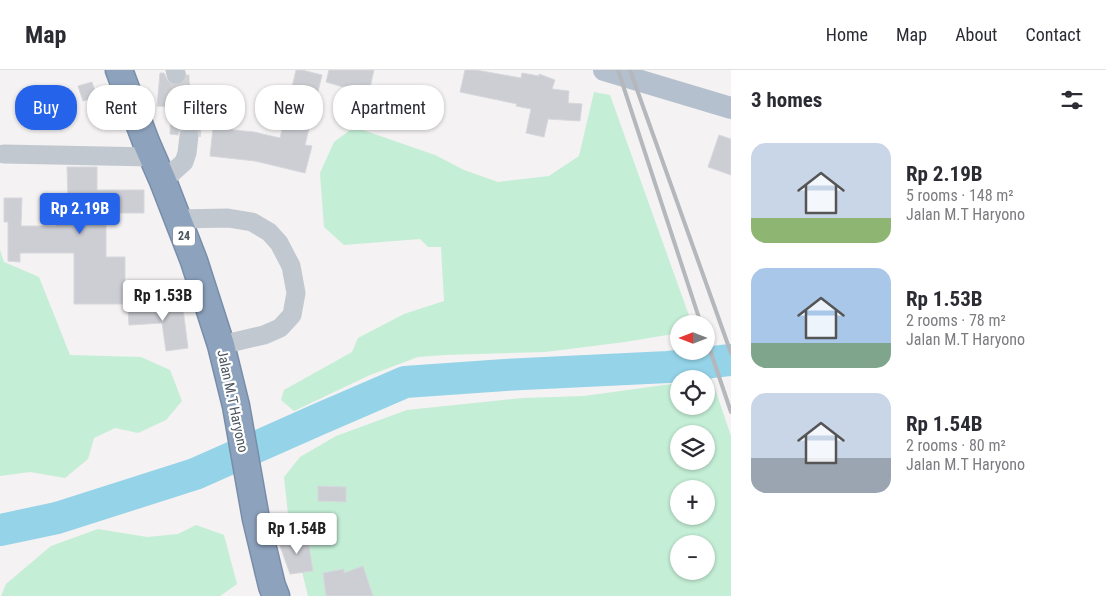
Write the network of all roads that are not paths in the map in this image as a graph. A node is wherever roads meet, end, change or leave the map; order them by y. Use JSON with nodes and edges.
{"nodes":[{"id":1,"x":119,"y":70,"type":"edge"},
{"id":2,"x":604,"y":70,"type":"edge"},
{"id":3,"x":731,"y":108,"type":"edge"},
{"id":4,"x":189,"y":136,"type":"tunnel mouth"},
{"id":5,"x":4,"y":154,"type":"dead end"},
{"id":6,"x":152,"y":157,"type":"junction"},
{"id":7,"x":163,"y":181,"type":"junction"},
{"id":8,"x":177,"y":219,"type":"junction"},
{"id":9,"x":221,"y":345,"type":"junction"},
{"id":10,"x":276,"y":596,"type":"edge"}],
"edges":[{"from":1,"to":6,"type":"highway","name":"Jalan M.T Haryono","number":"24"},
{"from":2,"to":3,"type":"main road"},
{"from":4,"to":7,"type":"lane"},
{"from":5,"to":6,"type":"lane"},
{"from":6,"to":7,"type":"highway","name":"Jalan M.T Haryono","number":"24"},
{"from":7,"to":8,"type":"highway","name":"Jalan M.T Haryono","number":"24"},
{"from":8,"to":9,"type":"highway","name":"Jalan M.T Haryono","number":"24"},
{"from":8,"to":9,"type":"lane"},
{"from":9,"to":10,"type":"highway","name":"Jalan M.T Haryono","number":"24"}]}
